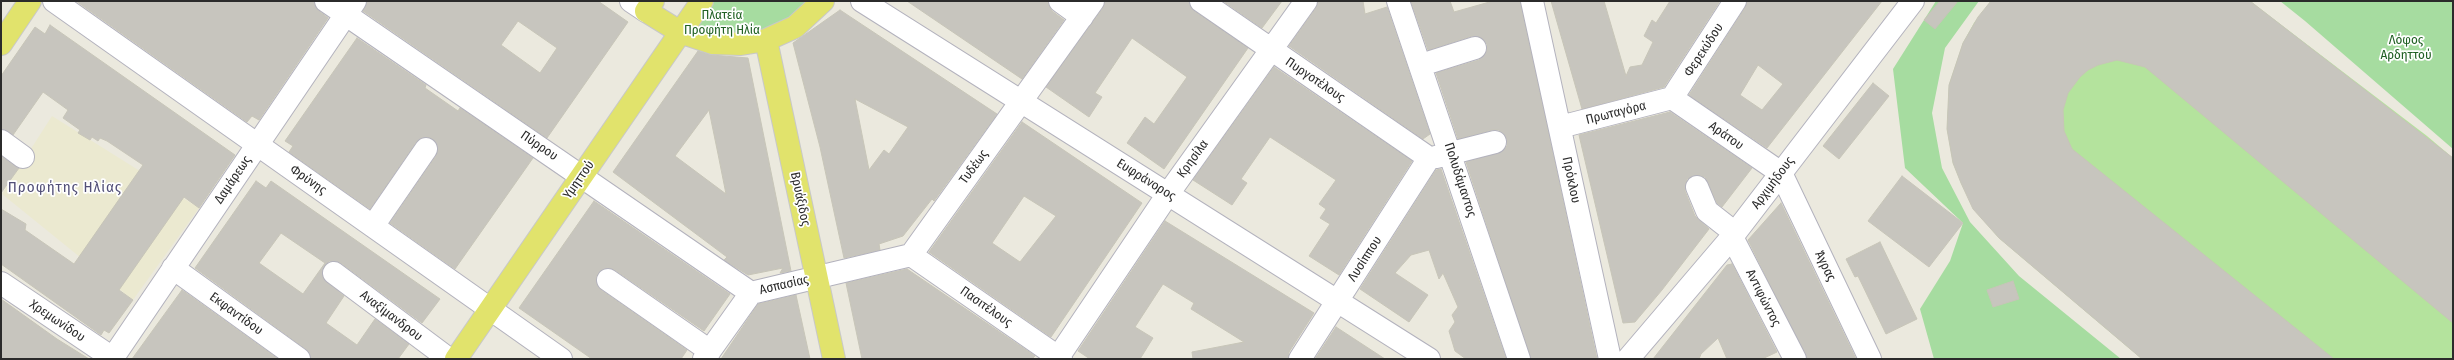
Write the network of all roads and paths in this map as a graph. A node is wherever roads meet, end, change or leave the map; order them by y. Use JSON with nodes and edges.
{"nodes":[{"id":1,"x":30,"y":1,"type":"edge"},
{"id":2,"x":54,"y":1,"type":"edge"},
{"id":3,"x":326,"y":1,"type":"edge"},
{"id":4,"x":702,"y":1,"type":"edge"},
{"id":5,"x":823,"y":1,"type":"edge"},
{"id":6,"x":862,"y":1,"type":"edge"},
{"id":7,"x":1060,"y":1,"type":"edge"},
{"id":8,"x":1201,"y":1,"type":"edge"},
{"id":9,"x":1306,"y":1,"type":"edge"},
{"id":10,"x":1398,"y":1,"type":"edge"},
{"id":11,"x":1532,"y":1,"type":"edge"},
{"id":12,"x":1735,"y":1,"type":"edge"},
{"id":13,"x":1912,"y":1,"type":"edge"},
{"id":14,"x":643,"y":4,"type":"edge"},
{"id":15,"x":351,"y":8,"type":"edge"},
{"id":16,"x":1088,"y":9,"type":"edge"},
{"id":17,"x":680,"y":32,"type":"junction"},
{"id":18,"x":766,"y":40,"type":"junction"},
{"id":19,"x":1,"y":44,"type":"edge"},
{"id":20,"x":1475,"y":48,"type":"dead end"},
{"id":21,"x":1271,"y":50,"type":"junction"},
{"id":22,"x":1421,"y":65,"type":"junction"},
{"id":23,"x":1672,"y":98,"type":"junction"},
{"id":24,"x":1021,"y":102,"type":"junction"},
{"id":25,"x":1560,"y":127,"type":"junction"},
{"id":26,"x":1,"y":141,"type":"edge"},
{"id":27,"x":1496,"y":142,"type":"dead end"},
{"id":28,"x":257,"y":145,"type":"junction"},
{"id":29,"x":426,"y":149,"type":"dead end"},
{"id":30,"x":1451,"y":153,"type":"junction"},
{"id":31,"x":23,"y":157,"type":"dead end"},
{"id":32,"x":1429,"y":158,"type":"junction"},
{"id":33,"x":1781,"y":173,"type":"junction"},
{"id":34,"x":582,"y":175,"type":"junction"},
{"id":35,"x":1697,"y":187,"type":"dead end"},
{"id":36,"x":1168,"y":194,"type":"junction"},
{"id":37,"x":373,"y":226,"type":"junction"},
{"id":38,"x":1733,"y":235,"type":"junction"},
{"id":39,"x":911,"y":255,"type":"junction"},
{"id":40,"x":174,"y":268,"type":"junction"},
{"id":41,"x":334,"y":273,"type":"dead end"},
{"id":42,"x":817,"y":277,"type":"junction"},
{"id":43,"x":608,"y":280,"type":"dead end"},
{"id":44,"x":1,"y":283,"type":"edge"},
{"id":45,"x":751,"y":292,"type":"junction"},
{"id":46,"x":1338,"y":301,"type":"junction"},
{"id":47,"x":490,"y":309,"type":"junction"},
{"id":48,"x":707,"y":355,"type":"edge"},
{"id":49,"x":1059,"y":358,"type":"edge"},
{"id":50,"x":113,"y":359,"type":"edge"},
{"id":51,"x":299,"y":359,"type":"edge"},
{"id":52,"x":449,"y":359,"type":"edge"},
{"id":53,"x":456,"y":359,"type":"edge"},
{"id":54,"x":561,"y":359,"type":"edge"},
{"id":55,"x":834,"y":359,"type":"edge"},
{"id":56,"x":1300,"y":359,"type":"edge"},
{"id":57,"x":1429,"y":359,"type":"edge"},
{"id":58,"x":1520,"y":359,"type":"edge"},
{"id":59,"x":1610,"y":359,"type":"edge"},
{"id":60,"x":1628,"y":359,"type":"edge"},
{"id":61,"x":1794,"y":359,"type":"edge"},
{"id":62,"x":1870,"y":359,"type":"edge"}],
"edges":[{"from":1,"to":19,"type":"main road"},
{"from":2,"to":28,"type":"street","name":"Φρύνης"},
{"from":3,"to":15,"type":"street","name":"Πύρρου"},
{"from":4,"to":17,"type":"main road","name":"Υμηττού"},
{"from":5,"to":18,"type":"main road"},
{"from":6,"to":24,"type":"street","name":"Ευφράνορος"},
{"from":7,"to":16,"type":"street"},
{"from":8,"to":21,"type":"street","name":"Πυργοτέλους"},
{"from":9,"to":21,"type":"street","name":"Κρησίλα"},
{"from":10,"to":22,"type":"street","name":"Πολυδάμαντος"},
{"from":11,"to":25,"type":"street","name":"Πρόκλου"},
{"from":12,"to":23,"type":"street","name":"Φερεκύδου"},
{"from":13,"to":33,"type":"street","name":"Αρχιμήδους"},
{"from":14,"to":17,"type":"main road"},
{"from":15,"to":28,"type":"street","name":"Δαμάρεως"},
{"from":15,"to":34,"type":"street","name":"Πύρρου"},
{"from":16,"to":24,"type":"street","name":"Τυδέως"},
{"from":17,"to":18,"type":"main road"},
{"from":17,"to":34,"type":"main road","name":"Υμηττού"},
{"from":18,"to":42,"type":"main road","name":"Βρυάξιδος"},
{"from":20,"to":22,"type":"street"},
{"from":21,"to":32,"type":"street","name":"Πυργοτέλους"},
{"from":21,"to":36,"type":"street","name":"Κρησίλα"},
{"from":22,"to":30,"type":"street","name":"Πολυδάμαντος"},
{"from":23,"to":25,"type":"street","name":"Πρωταγόρα"},
{"from":23,"to":33,"type":"street","name":"Αράτου"},
{"from":24,"to":36,"type":"street","name":"Ευφράνορος"},
{"from":24,"to":39,"type":"street","name":"Τυδέως"},
{"from":25,"to":59,"type":"street","name":"Πρόκλου"},
{"from":26,"to":31,"type":"street"},
{"from":27,"to":30,"type":"street"},
{"from":28,"to":37,"type":"street","name":"Φρύνης"},
{"from":28,"to":40,"type":"street","name":"Δαμάρεως"},
{"from":29,"to":37,"type":"street"},
{"from":30,"to":32,"type":"street"},
{"from":30,"to":58,"type":"street","name":"Πολυδάμαντος"},
{"from":32,"to":46,"type":"street","name":"Λυσίππου"},
{"from":33,"to":38,"type":"street","name":"Αρχιμήδους"},
{"from":33,"to":62,"type":"street","name":"Άγρας"},
{"from":34,"to":45,"type":"street","name":"Πύρρου"},
{"from":34,"to":47,"type":"main road","name":"Υμηττού"},
{"from":35,"to":38,"type":"street"},
{"from":36,"to":46,"type":"street","name":"Ευφράνορος"},
{"from":36,"to":49,"type":"street","name":"Κρησίλα"},
{"from":37,"to":47,"type":"street","name":"Φρύνης"},
{"from":38,"to":60,"type":"street","name":"Αρχιμήδους"},
{"from":38,"to":61,"type":"street","name":"Αντιφώντος"},
{"from":39,"to":42,"type":"street"},
{"from":39,"to":49,"type":"street","name":"Πασιτέλους"},
{"from":40,"to":50,"type":"street","name":"Δαμάρεως"},
{"from":40,"to":51,"type":"street","name":"Εκφαντίδου"},
{"from":41,"to":52,"type":"street","name":"Αναξίμανδρου"},
{"from":42,"to":45,"type":"street","name":"Ασπασίας"},
{"from":42,"to":55,"type":"main road","name":"Βρυάξιδος"},
{"from":43,"to":48,"type":"street","name":"Ασπασίας"},
{"from":44,"to":50,"type":"street","name":"Χρεμωνίδου"},
{"from":45,"to":48,"type":"street","name":"Ασπασίας"},
{"from":46,"to":56,"type":"street","name":"Λυσίππου"},
{"from":46,"to":57,"type":"street","name":"Ευφράνορος"},
{"from":47,"to":53,"type":"main road","name":"Υμηττού"},
{"from":47,"to":54,"type":"street","name":"Φρύνης"}]}
